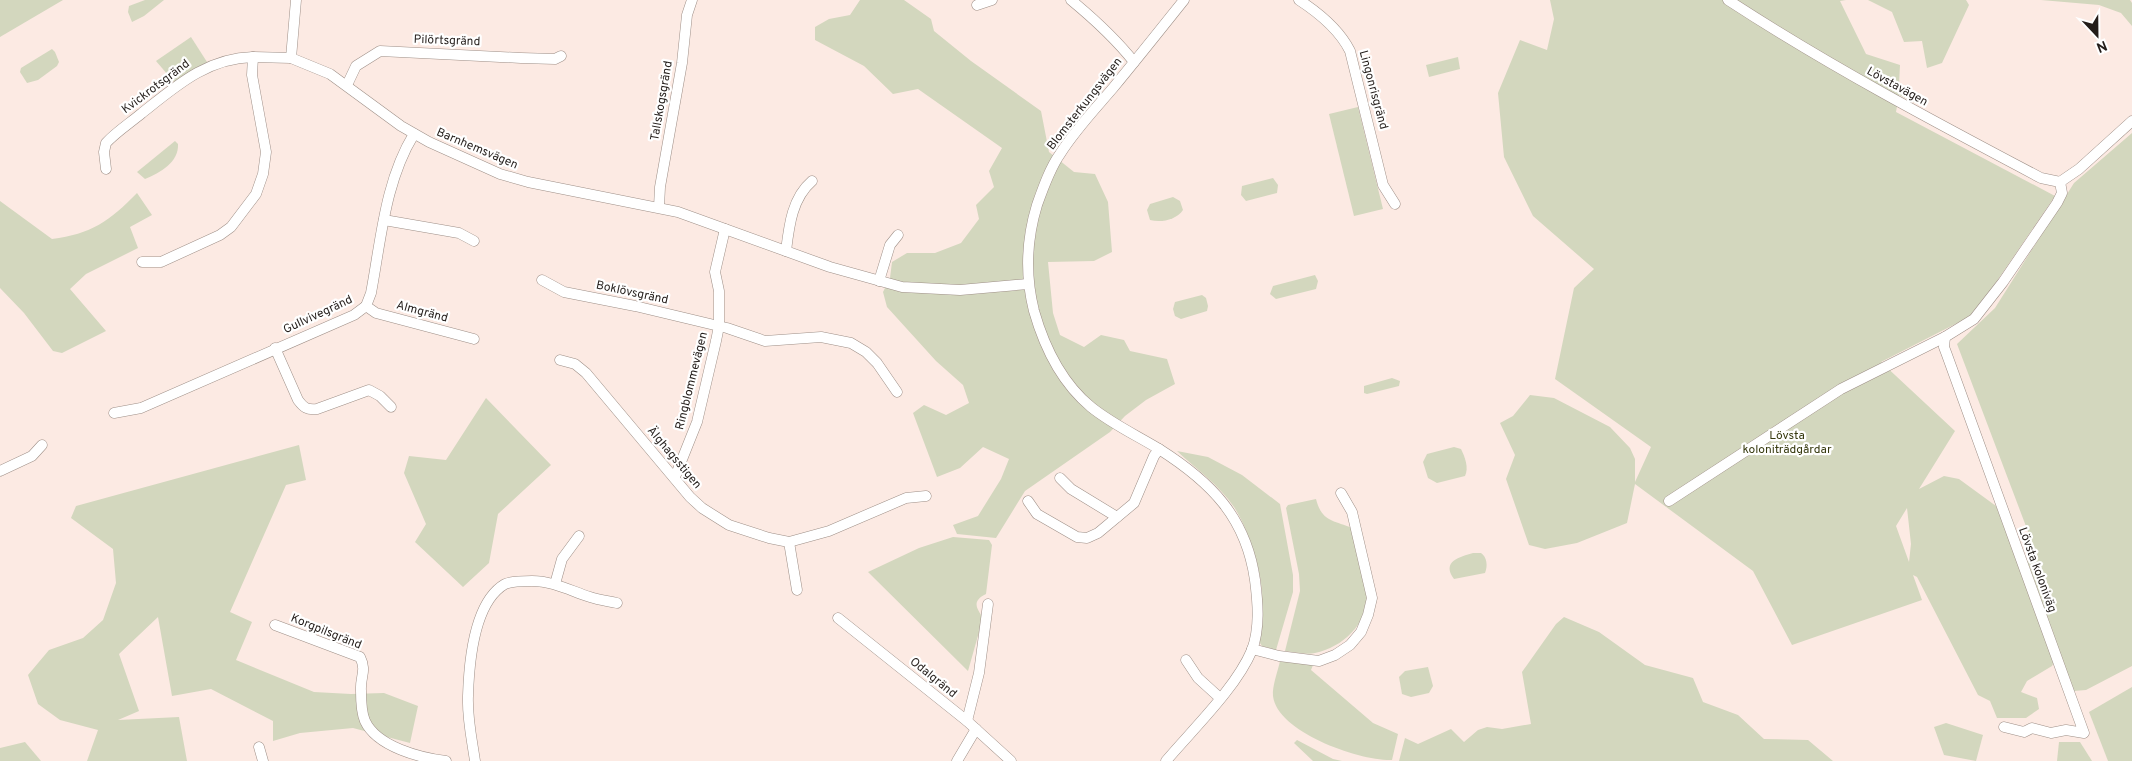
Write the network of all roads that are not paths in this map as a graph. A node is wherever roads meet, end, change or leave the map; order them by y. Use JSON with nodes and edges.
{"nodes":[{"id":1,"x":296,"y":0,"type":"edge"},
{"id":2,"x":692,"y":0,"type":"edge"},
{"id":3,"x":992,"y":0,"type":"edge"},
{"id":4,"x":1071,"y":0,"type":"edge"},
{"id":5,"x":1184,"y":0,"type":"edge"},
{"id":6,"x":1299,"y":0,"type":"edge"},
{"id":7,"x":1728,"y":0,"type":"edge"},
{"id":8,"x":977,"y":5,"type":"dead end"},
{"id":9,"x":561,"y":56,"type":"dead end"},
{"id":10,"x":253,"y":57,"type":"junction"},
{"id":11,"x":291,"y":58,"type":"junction"},
{"id":12,"x":1134,"y":62,"type":"junction"},
{"id":13,"x":347,"y":84,"type":"junction"},
{"id":14,"x":2132,"y":121,"type":"edge"},
{"id":15,"x":414,"y":134,"type":"junction"},
{"id":16,"x":106,"y":169,"type":"dead end"},
{"id":17,"x":812,"y":181,"type":"dead end"},
{"id":18,"x":2060,"y":182,"type":"junction"},
{"id":19,"x":1395,"y":204,"type":"dead end"},
{"id":20,"x":659,"y":207,"type":"junction"},
{"id":21,"x":384,"y":220,"type":"junction"},
{"id":22,"x":725,"y":230,"type":"junction"},
{"id":23,"x":898,"y":235,"type":"dead end"},
{"id":24,"x":474,"y":241,"type":"dead end"},
{"id":25,"x":786,"y":251,"type":"junction"},
{"id":26,"x":142,"y":262,"type":"dead end"},
{"id":27,"x":542,"y":280,"type":"dead end"},
{"id":28,"x":879,"y":281,"type":"junction"},
{"id":29,"x":1028,"y":284,"type":"junction"},
{"id":30,"x":366,"y":306,"type":"junction"},
{"id":31,"x":719,"y":326,"type":"junction"},
{"id":32,"x":1945,"y":337,"type":"junction"},
{"id":33,"x":474,"y":339,"type":"dead end"},
{"id":34,"x":275,"y":348,"type":"junction"},
{"id":35,"x":560,"y":360,"type":"dead end"},
{"id":36,"x":897,"y":392,"type":"dead end"},
{"id":37,"x":391,"y":406,"type":"dead end"},
{"id":38,"x":114,"y":413,"type":"dead end"},
{"id":39,"x":42,"y":444,"type":"dead end"},
{"id":40,"x":1159,"y":449,"type":"junction"},
{"id":41,"x":0,"y":471,"type":"edge"},
{"id":42,"x":675,"y":477,"type":"junction"},
{"id":43,"x":1060,"y":478,"type":"dead end"},
{"id":44,"x":1341,"y":492,"type":"dead end"},
{"id":45,"x":926,"y":496,"type":"dead end"},
{"id":46,"x":1028,"y":501,"type":"dead end"},
{"id":47,"x":1669,"y":501,"type":"dead end"},
{"id":48,"x":1117,"y":517,"type":"junction"},
{"id":49,"x":579,"y":536,"type":"dead end"},
{"id":50,"x":789,"y":542,"type":"junction"},
{"id":51,"x":555,"y":584,"type":"junction"},
{"id":52,"x":797,"y":590,"type":"dead end"},
{"id":53,"x":616,"y":603,"type":"dead end"},
{"id":54,"x":988,"y":604,"type":"dead end"},
{"id":55,"x":838,"y":618,"type":"dead end"},
{"id":56,"x":275,"y":626,"type":"dead end"},
{"id":57,"x":1252,"y":648,"type":"junction"},
{"id":58,"x":1186,"y":660,"type":"dead end"},
{"id":59,"x":1220,"y":698,"type":"junction"},
{"id":60,"x":967,"y":721,"type":"junction"},
{"id":61,"x":2004,"y":727,"type":"dead end"},
{"id":62,"x":976,"y":729,"type":"junction"},
{"id":63,"x":259,"y":746,"type":"dead end"},
{"id":64,"x":1171,"y":759,"type":"edge"},
{"id":65,"x":262,"y":761,"type":"edge"},
{"id":66,"x":446,"y":761,"type":"edge"},
{"id":67,"x":474,"y":761,"type":"edge"},
{"id":68,"x":957,"y":761,"type":"edge"},
{"id":69,"x":1011,"y":761,"type":"edge"}],
"edges":[{"from":1,"to":11,"type":"street"},
{"from":2,"to":20,"type":"street","name":"Tallskogsgränd"},
{"from":3,"to":8,"type":"street"},
{"from":4,"to":12,"type":"street"},
{"from":5,"to":12,"type":"street","name":"Blomsterkungsvägen"},
{"from":6,"to":19,"type":"street","name":"Lingonrisgränd"},
{"from":7,"to":18,"type":"street","name":"Lövstavägen"},
{"from":9,"to":13,"type":"street","name":"Pilörtsgränd"},
{"from":10,"to":11,"type":"street","name":"Kvickrotsgränd"},
{"from":10,"to":16,"type":"street","name":"Kvickrotsgränd"},
{"from":10,"to":26,"type":"street"},
{"from":11,"to":13,"type":"street","name":"Barnhemsvägen"},
{"from":12,"to":29,"type":"street","name":"Blomsterkungsvägen"},
{"from":13,"to":15,"type":"street","name":"Barnhemsvägen"},
{"from":14,"to":18,"type":"street"},
{"from":15,"to":20,"type":"street","name":"Barnhemsvägen"},
{"from":15,"to":21,"type":"street","name":"Gullvivegränd"},
{"from":17,"to":25,"type":"street"},
{"from":18,"to":32,"type":"street"},
{"from":20,"to":22,"type":"street","name":"Barnhemsvägen"},
{"from":21,"to":24,"type":"street"},
{"from":21,"to":30,"type":"street","name":"Gullvivegränd"},
{"from":22,"to":25,"type":"street","name":"Barnhemsvägen"},
{"from":22,"to":31,"type":"street","name":"Ringblommevägen"},
{"from":23,"to":28,"type":"street"},
{"from":25,"to":28,"type":"street","name":"Barnhemsvägen"},
{"from":27,"to":31,"type":"street","name":"Boklövsgränd"},
{"from":28,"to":29,"type":"street","name":"Barnhemsvägen"},
{"from":29,"to":40,"type":"street","name":"Blomsterkungsvägen"},
{"from":30,"to":33,"type":"street","name":"Almgränd"},
{"from":30,"to":34,"type":"street","name":"Gullvivegränd"},
{"from":31,"to":36,"type":"street","name":"Boklövsgränd"},
{"from":31,"to":42,"type":"street","name":"Ringblommevägen"},
{"from":32,"to":47,"type":"street"},
{"from":32,"to":61,"type":"street","name":"Lövsta koloniväg"},
{"from":34,"to":37,"type":"street"},
{"from":34,"to":38,"type":"street","name":"Gullvivegränd"},
{"from":35,"to":42,"type":"street","name":"Älghagsstigen"},
{"from":39,"to":41,"type":"street"},
{"from":40,"to":48,"type":"street"},
{"from":40,"to":57,"type":"street","name":"Blomsterkungsvägen"},
{"from":42,"to":50,"type":"street","name":"Älghagsstigen"},
{"from":43,"to":48,"type":"street"},
{"from":44,"to":57,"type":"street"},
{"from":45,"to":50,"type":"street","name":"Älghagsstigen"},
{"from":46,"to":48,"type":"street"},
{"from":49,"to":51,"type":"street"},
{"from":50,"to":52,"type":"street"},
{"from":51,"to":53,"type":"street"},
{"from":51,"to":67,"type":"street"},
{"from":54,"to":60,"type":"street"},
{"from":55,"to":60,"type":"street","name":"Odalgränd"},
{"from":56,"to":66,"type":"street","name":"Korgpilsgränd"},
{"from":57,"to":59,"type":"street","name":"Blomsterkungsvägen"},
{"from":58,"to":59,"type":"street"},
{"from":59,"to":64,"type":"street","name":"Blomsterkungsvägen"},
{"from":60,"to":62,"type":"street","name":"Odalgränd"},
{"from":62,"to":68,"type":"street"},
{"from":62,"to":69,"type":"street","name":"Odalgränd"},
{"from":63,"to":65,"type":"street"}]}
